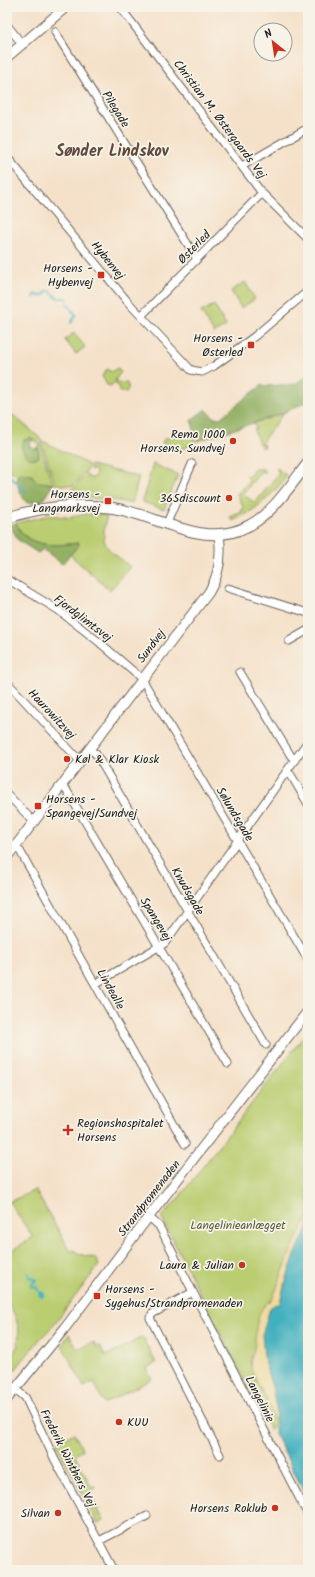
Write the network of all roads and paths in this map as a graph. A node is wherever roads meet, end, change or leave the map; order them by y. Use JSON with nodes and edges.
{"nodes":[{"id":1,"x":66,"y":7,"type":"edge"},
{"id":2,"x":120,"y":7,"type":"edge"},
{"id":3,"x":7,"y":25,"type":"edge"},
{"id":4,"x":55,"y":32,"type":"dead end"},
{"id":5,"x":22,"y":44,"type":"junction"},
{"id":6,"x":7,"y":57,"type":"edge"},
{"id":7,"x":308,"y":128,"type":"edge"},
{"id":8,"x":7,"y":157,"type":"edge"},
{"id":9,"x":242,"y":166,"type":"junction"},
{"id":10,"x":262,"y":193,"type":"junction"},
{"id":11,"x":308,"y":239,"type":"edge"},
{"id":12,"x":197,"y":259,"type":"junction"},
{"id":13,"x":308,"y":291,"type":"edge"},
{"id":14,"x":141,"y":316,"type":"junction"},
{"id":15,"x":308,"y":463,"type":"edge"},
{"id":16,"x":192,"y":464,"type":"dead end"},
{"id":17,"x":7,"y":518,"type":"edge"},
{"id":18,"x":167,"y":523,"type":"junction"},
{"id":19,"x":219,"y":535,"type":"junction"},
{"id":20,"x":7,"y":579,"type":"edge"},
{"id":21,"x":228,"y":588,"type":"dead end"},
{"id":22,"x":308,"y":613,"type":"edge"},
{"id":23,"x":308,"y":630,"type":"edge"},
{"id":24,"x":289,"y":641,"type":"dead end"},
{"id":25,"x":240,"y":672,"type":"dead end"},
{"id":26,"x":142,"y":679,"type":"junction"},
{"id":27,"x":7,"y":682,"type":"edge"},
{"id":28,"x":308,"y":741,"type":"edge"},
{"id":29,"x":89,"y":749,"type":"junction"},
{"id":30,"x":295,"y":760,"type":"junction"},
{"id":31,"x":80,"y":761,"type":"junction"},
{"id":32,"x":286,"y":772,"type":"junction"},
{"id":33,"x":62,"y":786,"type":"junction"},
{"id":34,"x":7,"y":794,"type":"edge"},
{"id":35,"x":308,"y":804,"type":"edge"},
{"id":36,"x":34,"y":822,"type":"junction"},
{"id":37,"x":237,"y":840,"type":"junction"},
{"id":38,"x":15,"y":847,"type":"junction"},
{"id":39,"x":7,"y":857,"type":"edge"},
{"id":40,"x":187,"y":910,"type":"junction"},
{"id":41,"x":160,"y":947,"type":"junction"},
{"id":42,"x":308,"y":960,"type":"edge"},
{"id":43,"x":95,"y":984,"type":"junction"},
{"id":44,"x":308,"y":1011,"type":"edge"},
{"id":45,"x":266,"y":1045,"type":"dead end"},
{"id":46,"x":228,"y":1064,"type":"dead end"},
{"id":47,"x":185,"y":1144,"type":"dead end"},
{"id":48,"x":149,"y":1217,"type":"junction"},
{"id":49,"x":194,"y":1292,"type":"junction"},
{"id":50,"x":15,"y":1389,"type":"junction"},
{"id":51,"x":7,"y":1399,"type":"edge"},
{"id":52,"x":220,"y":1454,"type":"dead end"},
{"id":53,"x":308,"y":1515,"type":"edge"},
{"id":54,"x":147,"y":1516,"type":"dead end"},
{"id":55,"x":99,"y":1540,"type":"junction"},
{"id":56,"x":114,"y":1570,"type":"edge"}],
"edges":[{"from":1,"to":5,"type":"street"},
{"from":2,"to":9,"type":"street","name":"Christian M. Østergaards Vej"},
{"from":3,"to":5,"type":"street"},
{"from":4,"to":12,"type":"street","name":"Pilegade"},
{"from":5,"to":6,"type":"street"},
{"from":7,"to":9,"type":"street"},
{"from":8,"to":14,"type":"street","name":"Hybenvej"},
{"from":9,"to":10,"type":"street","name":"Christian M. Østergaards Vej"},
{"from":10,"to":11,"type":"street","name":"Christian M. Østergaards Vej"},
{"from":10,"to":12,"type":"street","name":"Østerled"},
{"from":12,"to":14,"type":"street","name":"Østerled"},
{"from":13,"to":14,"type":"street","name":"Hybenvej"},
{"from":15,"to":19,"type":"main road"},
{"from":16,"to":18,"type":"street"},
{"from":17,"to":18,"type":"main road"},
{"from":18,"to":19,"type":"main road"},
{"from":19,"to":26,"type":"street","name":"Sundvej"},
{"from":20,"to":26,"type":"street","name":"Fjordglimtsvej"},
{"from":21,"to":22,"type":"street"},
{"from":23,"to":24,"type":"street"},
{"from":25,"to":30,"type":"street"},
{"from":26,"to":29,"type":"street","name":"Sundvej"},
{"from":26,"to":37,"type":"street","name":"Sølundsgade"},
{"from":27,"to":31,"type":"street","name":"Haurowitzvej"},
{"from":28,"to":30,"type":"street"},
{"from":29,"to":31,"type":"street","name":"Sundvej"},
{"from":29,"to":40,"type":"street","name":"Knudsgade"},
{"from":30,"to":32,"type":"street"},
{"from":31,"to":33,"type":"street","name":"Sundvej"},
{"from":32,"to":35,"type":"street"},
{"from":32,"to":37,"type":"street"},
{"from":33,"to":36,"type":"street","name":"Sundvej"},
{"from":33,"to":41,"type":"street","name":"Spangevej"},
{"from":34,"to":36,"type":"street"},
{"from":36,"to":38,"type":"street","name":"Sundvej"},
{"from":37,"to":40,"type":"street"},
{"from":37,"to":42,"type":"street","name":"Sølundsgade"},
{"from":38,"to":39,"type":"street","name":"Sundvej"},
{"from":38,"to":43,"type":"street","name":"Lindealle"},
{"from":40,"to":41,"type":"street"},
{"from":40,"to":45,"type":"street","name":"Knudsgade"},
{"from":41,"to":43,"type":"street"},
{"from":41,"to":46,"type":"street","name":"Spangevej"},
{"from":43,"to":47,"type":"street","name":"Lindealle"},
{"from":44,"to":48,"type":"street","name":"Strandpromenaden"},
{"from":48,"to":49,"type":"street","name":"Langelinie"},
{"from":48,"to":50,"type":"street","name":"Strandpromenaden"},
{"from":49,"to":52,"type":"street"},
{"from":49,"to":53,"type":"street","name":"Langelinie"},
{"from":50,"to":51,"type":"street","name":"Strandpromenaden"},
{"from":50,"to":55,"type":"street","name":"Frederik Winthers Vej"},
{"from":54,"to":55,"type":"street"},
{"from":55,"to":56,"type":"street","name":"Frederik Winthers Vej"}]}
